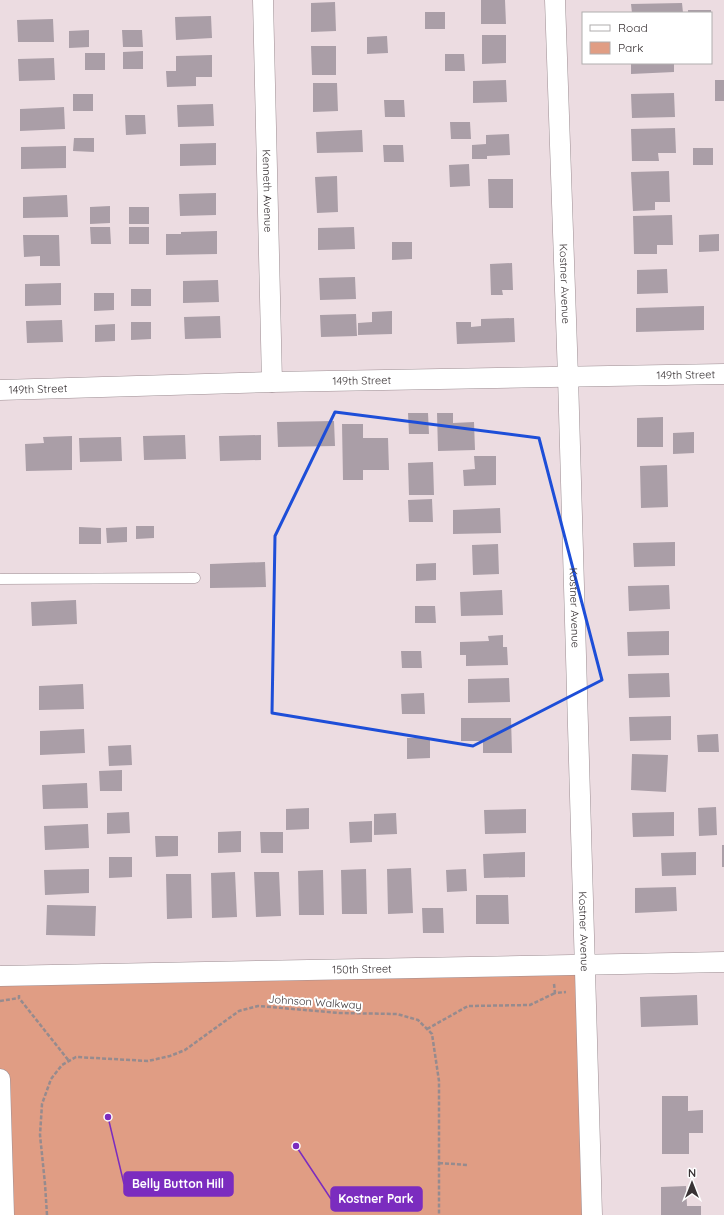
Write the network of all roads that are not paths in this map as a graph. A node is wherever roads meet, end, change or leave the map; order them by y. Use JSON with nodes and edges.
{"nodes":[{"id":1,"x":263,"y":0,"type":"edge"},
{"id":2,"x":555,"y":0,"type":"edge"},
{"id":3,"x":724,"y":374,"type":"edge"},
{"id":4,"x":568,"y":376,"type":"junction"},
{"id":5,"x":272,"y":382,"type":"junction"},
{"id":6,"x":0,"y":390,"type":"edge"},
{"id":7,"x":195,"y":578,"type":"dead end"},
{"id":8,"x":0,"y":579,"type":"edge"},
{"id":9,"x":724,"y":962,"type":"edge"},
{"id":10,"x":584,"y":966,"type":"junction"},
{"id":11,"x":0,"y":976,"type":"edge"},
{"id":12,"x":0,"y":1079,"type":"edge"},
{"id":13,"x":4,"y":1215,"type":"edge"},
{"id":14,"x":592,"y":1215,"type":"edge"}],
"edges":[{"from":1,"to":5,"type":"street","name":"Kenneth Avenue"},
{"from":2,"to":4,"type":"street","name":"Kostner Avenue"},
{"from":3,"to":4,"type":"street","name":"149th Street"},
{"from":4,"to":5,"type":"street","name":"149th Street"},
{"from":4,"to":10,"type":"street","name":"Kostner Avenue"},
{"from":5,"to":6,"type":"street","name":"149th Street"},
{"from":7,"to":8,"type":"lane"},
{"from":9,"to":10,"type":"street","name":"150th Street"},
{"from":10,"to":11,"type":"street","name":"150th Street"},
{"from":10,"to":14,"type":"street","name":"Kostner Avenue"},
{"from":12,"to":13,"type":"street"}]}
